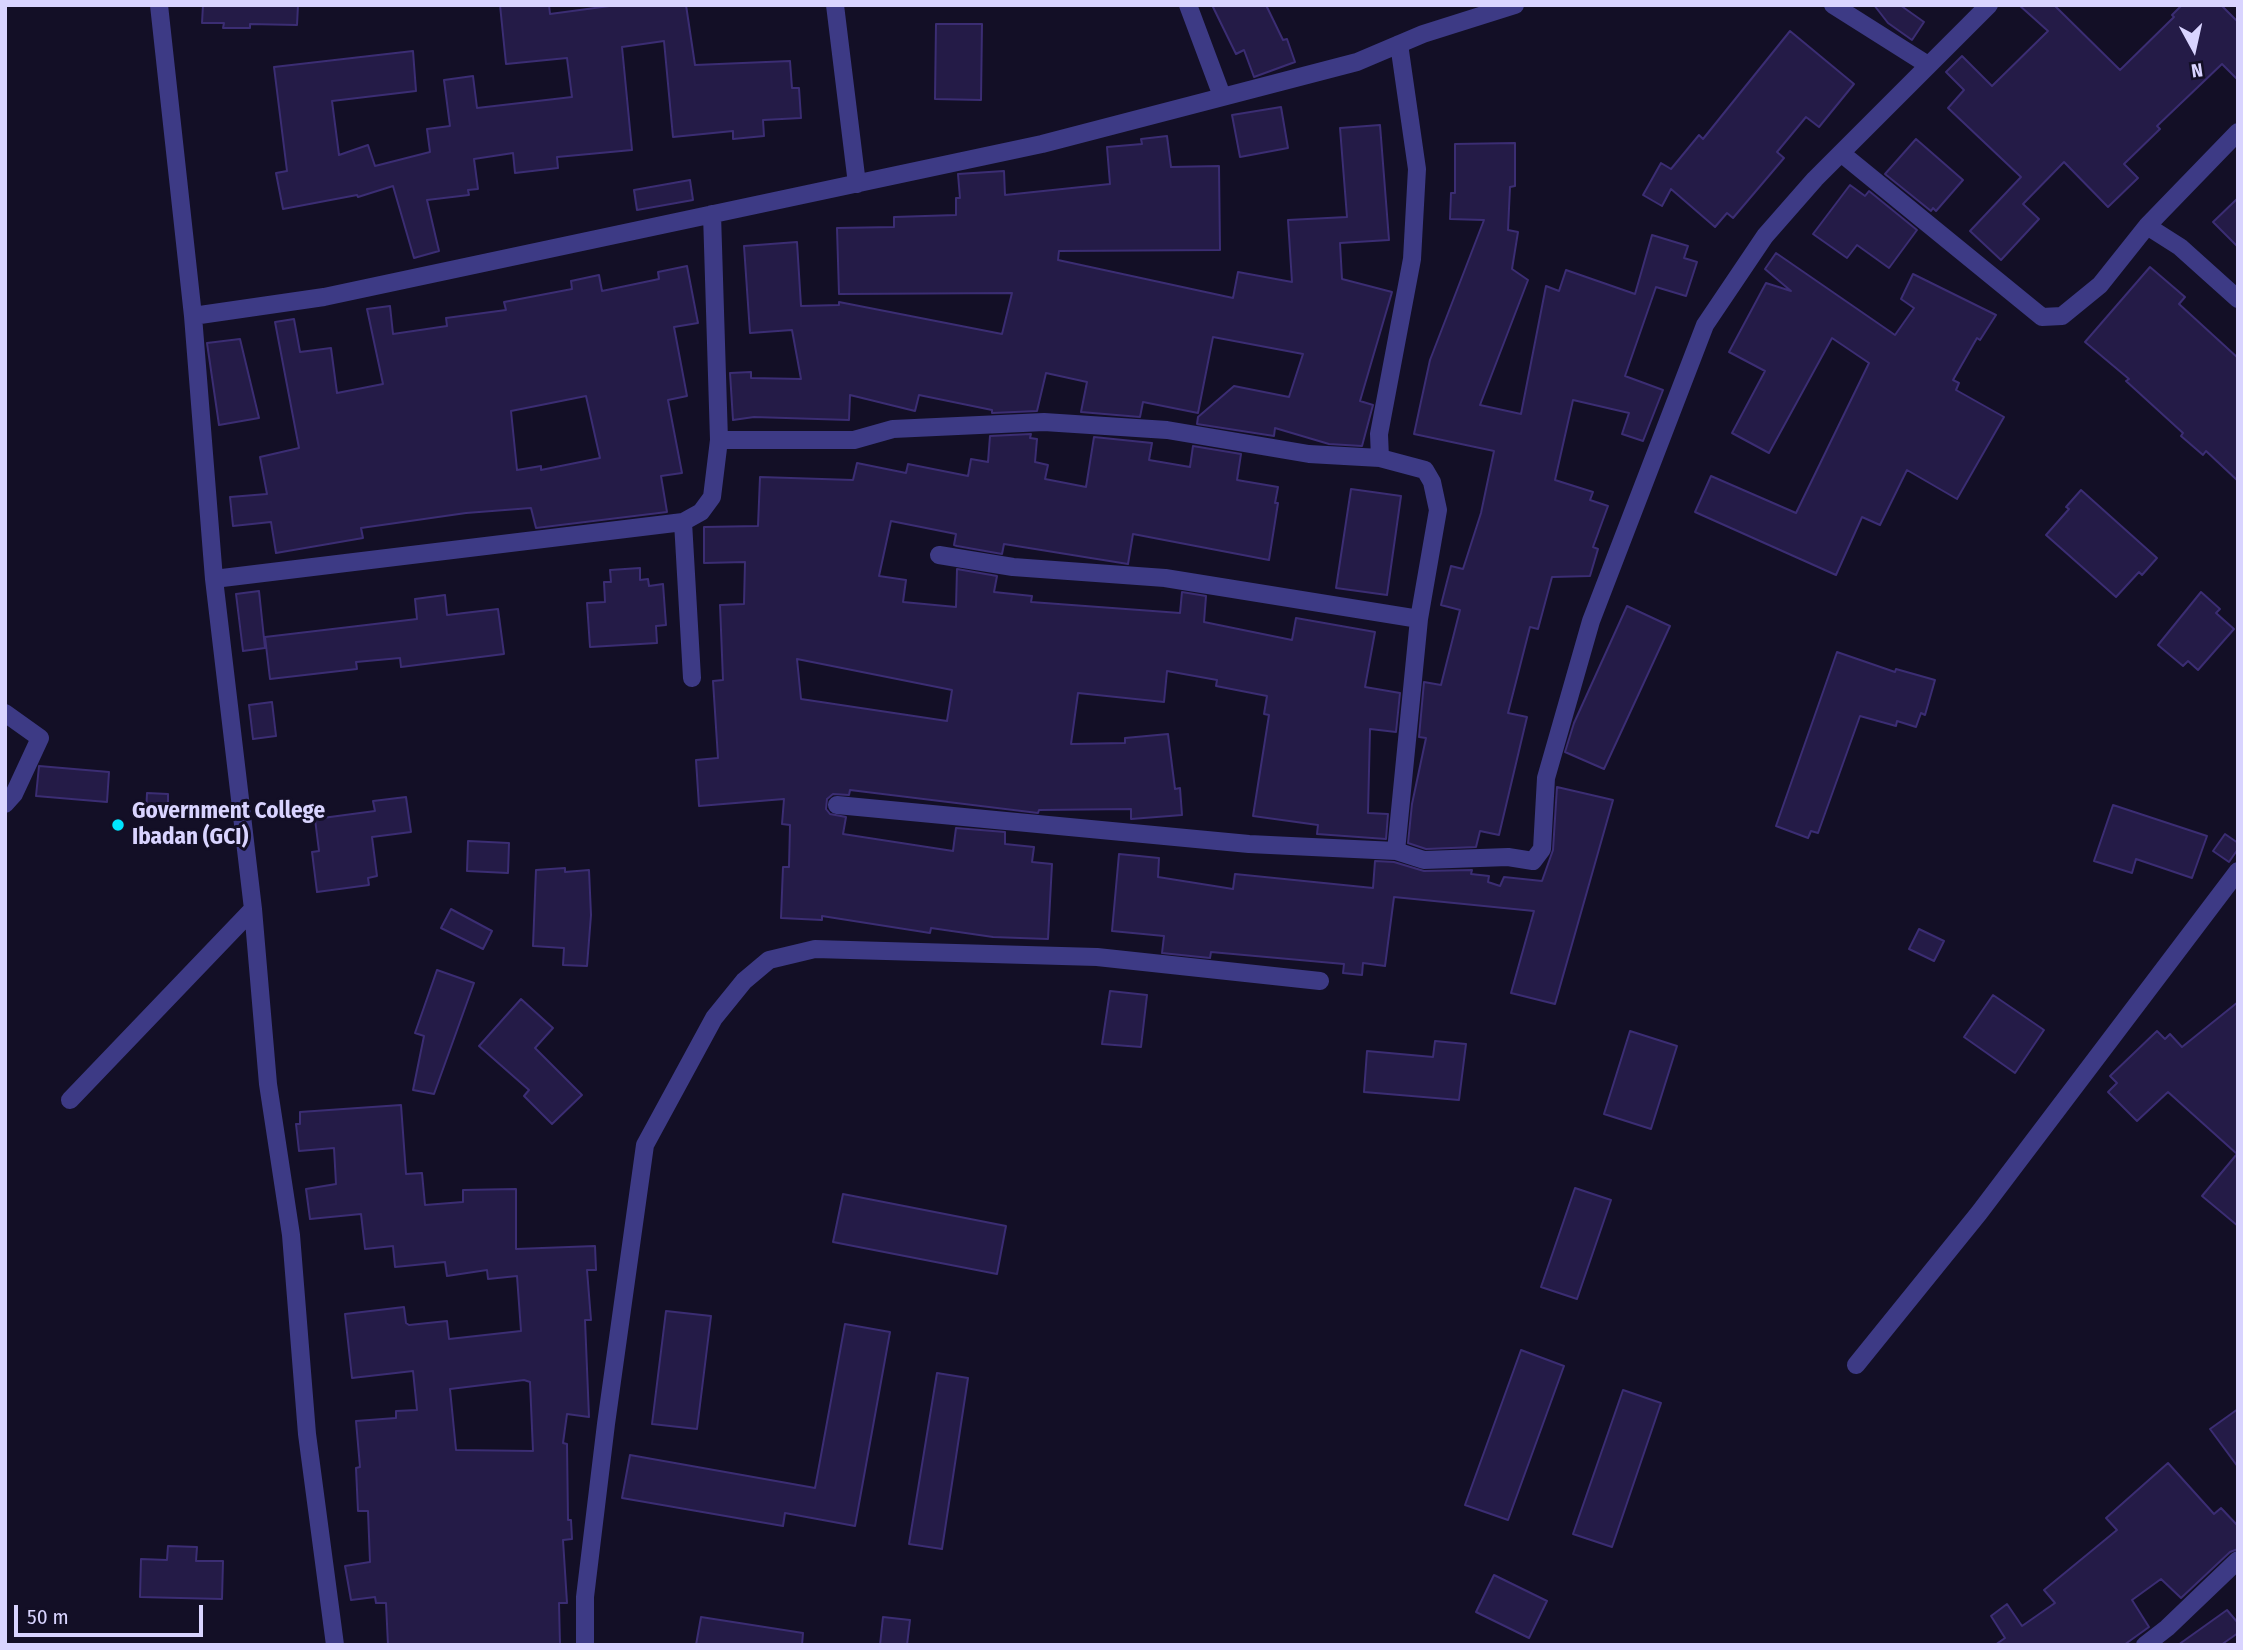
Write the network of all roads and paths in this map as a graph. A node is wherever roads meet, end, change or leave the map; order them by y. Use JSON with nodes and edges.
{"nodes":[{"id":1,"x":159,"y":5,"type":"edge"},
{"id":2,"x":835,"y":5,"type":"edge"},
{"id":3,"x":1188,"y":5,"type":"edge"},
{"id":4,"x":1515,"y":5,"type":"edge"},
{"id":5,"x":1833,"y":5,"type":"edge"},
{"id":6,"x":1989,"y":5,"type":"edge"},
{"id":7,"x":1483,"y":10,"type":"edge"},
{"id":8,"x":1399,"y":44,"type":"junction"},
{"id":9,"x":1928,"y":65,"type":"junction"},
{"id":10,"x":1222,"y":96,"type":"junction"},
{"id":11,"x":2238,"y":132,"type":"edge"},
{"id":12,"x":1841,"y":153,"type":"junction"},
{"id":13,"x":857,"y":184,"type":"junction"},
{"id":14,"x":712,"y":214,"type":"junction"},
{"id":15,"x":2147,"y":226,"type":"junction"},
{"id":16,"x":2238,"y":299,"type":"edge"},
{"id":17,"x":193,"y":316,"type":"junction"},
{"id":18,"x":719,"y":440,"type":"junction"},
{"id":19,"x":1380,"y":458,"type":"junction"},
{"id":20,"x":683,"y":522,"type":"junction"},
{"id":21,"x":939,"y":555,"type":"dead end"},
{"id":22,"x":214,"y":579,"type":"junction"},
{"id":23,"x":1419,"y":619,"type":"junction"},
{"id":24,"x":692,"y":678,"type":"dead end"},
{"id":25,"x":5,"y":713,"type":"edge"},
{"id":26,"x":5,"y":804,"type":"edge"},
{"id":27,"x":837,"y":805,"type":"dead end"},
{"id":28,"x":1396,"y":851,"type":"junction"},
{"id":29,"x":2238,"y":871,"type":"edge"},
{"id":30,"x":253,"y":909,"type":"junction"},
{"id":31,"x":1320,"y":981,"type":"dead end"},
{"id":32,"x":70,"y":1100,"type":"dead end"},
{"id":33,"x":1856,"y":1365,"type":"dead end"},
{"id":34,"x":2238,"y":1560,"type":"edge"},
{"id":35,"x":335,"y":1645,"type":"edge"},
{"id":36,"x":584,"y":1645,"type":"edge"},
{"id":37,"x":2145,"y":1645,"type":"edge"}],
"edges":[{"from":1,"to":17,"type":"street"},
{"from":2,"to":13,"type":"street"},
{"from":3,"to":10,"type":"street"},
{"from":4,"to":7,"type":"street"},
{"from":5,"to":9,"type":"street"},
{"from":6,"to":9,"type":"street"},
{"from":7,"to":8,"type":"street"},
{"from":8,"to":10,"type":"street"},
{"from":8,"to":19,"type":"street"},
{"from":9,"to":12,"type":"street"},
{"from":10,"to":13,"type":"street"},
{"from":11,"to":15,"type":"street"},
{"from":12,"to":15,"type":"street"},
{"from":12,"to":28,"type":"street"},
{"from":13,"to":14,"type":"street"},
{"from":14,"to":17,"type":"street"},
{"from":14,"to":18,"type":"street"},
{"from":15,"to":16,"type":"street"},
{"from":17,"to":22,"type":"street"},
{"from":18,"to":19,"type":"street"},
{"from":18,"to":20,"type":"street"},
{"from":19,"to":23,"type":"street"},
{"from":20,"to":22,"type":"street"},
{"from":20,"to":24,"type":"street"},
{"from":21,"to":23,"type":"street"},
{"from":22,"to":30,"type":"street"},
{"from":23,"to":28,"type":"street"},
{"from":25,"to":26,"type":"street"},
{"from":27,"to":28,"type":"street"},
{"from":29,"to":33,"type":"street"},
{"from":30,"to":32,"type":"street"},
{"from":30,"to":35,"type":"street"},
{"from":31,"to":36,"type":"street"},
{"from":34,"to":37,"type":"street"}]}
